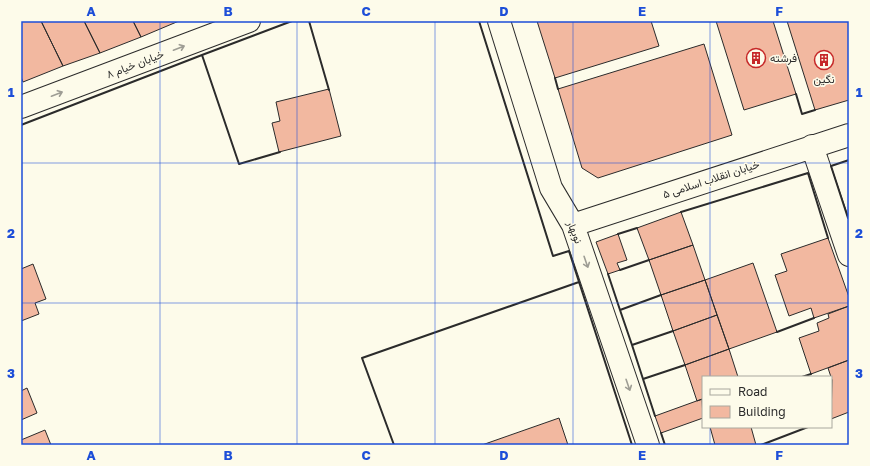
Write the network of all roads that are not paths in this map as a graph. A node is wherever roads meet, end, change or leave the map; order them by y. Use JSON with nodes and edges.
{"nodes":[{"id":1,"x":249,"y":21,"type":"edge"},
{"id":2,"x":499,"y":21,"type":"edge"},
{"id":3,"x":21,"y":108,"type":"edge"},
{"id":4,"x":849,"y":135,"type":"edge"},
{"id":5,"x":812,"y":146,"type":"junction"},
{"id":6,"x":573,"y":225,"type":"junction"},
{"id":7,"x":849,"y":255,"type":"edge"},
{"id":8,"x":648,"y":445,"type":"edge"}],
"edges":[{"from":3,"to":1,"type":"street","name":"خیابان خیام ۸","one_way":true},
{"from":2,"to":6,"type":"street","name":"نوبهار"},
{"from":4,"to":5,"type":"street","name":"خیابان انقلاب اسلامی ۵"},
{"from":5,"to":6,"type":"street","name":"خیابان انقلاب اسلامی ۵"},
{"from":5,"to":7,"type":"street"},
{"from":6,"to":8,"type":"street","name":"نوبهار","one_way":true}]}
